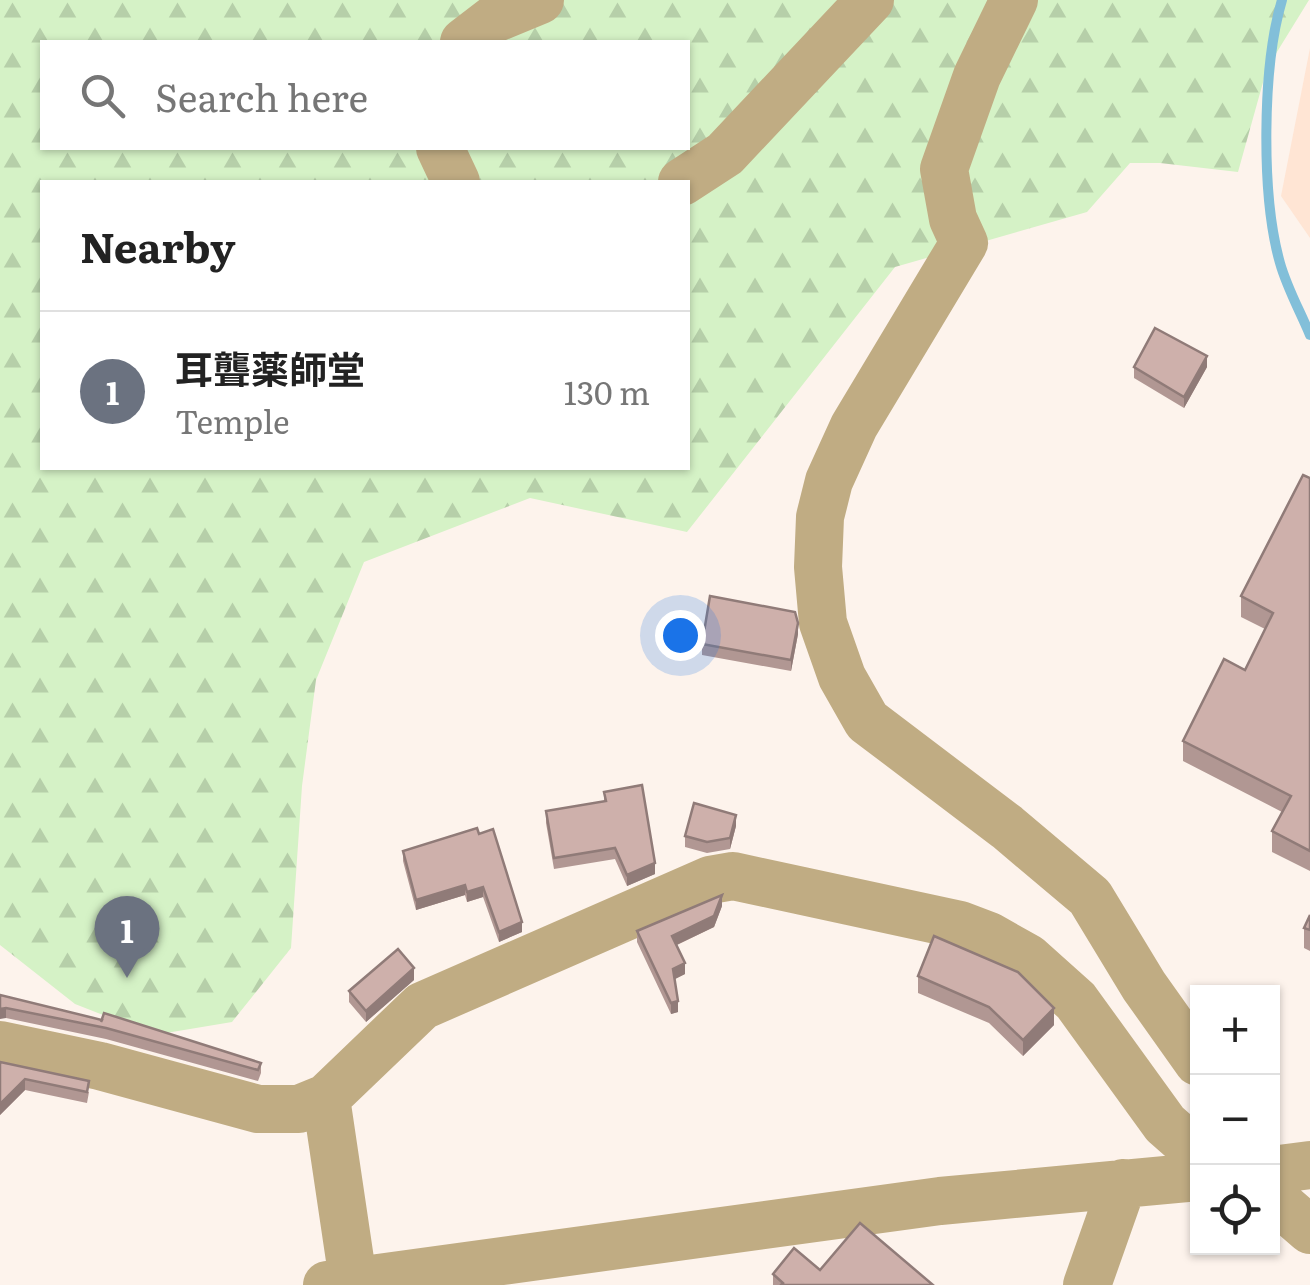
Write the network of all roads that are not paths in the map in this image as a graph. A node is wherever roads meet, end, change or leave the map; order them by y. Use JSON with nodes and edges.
{"nodes":[{"id":1,"x":540,"y":0,"type":"edge"},
{"id":2,"x":870,"y":0,"type":"edge"},
{"id":3,"x":1014,"y":0,"type":"edge"},
{"id":4,"x":467,"y":40,"type":"edge"},
{"id":5,"x":441,"y":150,"type":"edge"},
{"id":6,"x":455,"y":180,"type":"edge"},
{"id":7,"x":685,"y":180,"type":"edge"},
{"id":8,"x":0,"y":1045,"type":"edge"},
{"id":9,"x":1190,"y":1051,"type":"edge"},
{"id":10,"x":326,"y":1098,"type":"junction"},
{"id":11,"x":1190,"y":1146,"type":"edge"},
{"id":12,"x":1310,"y":1165,"type":"edge"},
{"id":13,"x":1280,"y":1169,"type":"edge"},
{"id":14,"x":1190,"y":1179,"type":"edge"},
{"id":15,"x":1123,"y":1183,"type":"junction"},
{"id":16,"x":1280,"y":1204,"type":"edge"},
{"id":17,"x":1310,"y":1230,"type":"edge"},
{"id":18,"x":340,"y":1283,"type":"edge"},
{"id":19,"x":1087,"y":1285,"type":"edge"}],
"edges":[{"from":1,"to":4,"type":"street"},
{"from":2,"to":7,"type":"street"},
{"from":3,"to":9,"type":"street"},
{"from":5,"to":6,"type":"street"},
{"from":8,"to":10,"type":"street"},
{"from":10,"to":11,"type":"street"},
{"from":10,"to":18,"type":"street"},
{"from":12,"to":13,"type":"street"},
{"from":14,"to":15,"type":"street"},
{"from":15,"to":18,"type":"street"},
{"from":15,"to":19,"type":"street"},
{"from":16,"to":17,"type":"street"}]}
